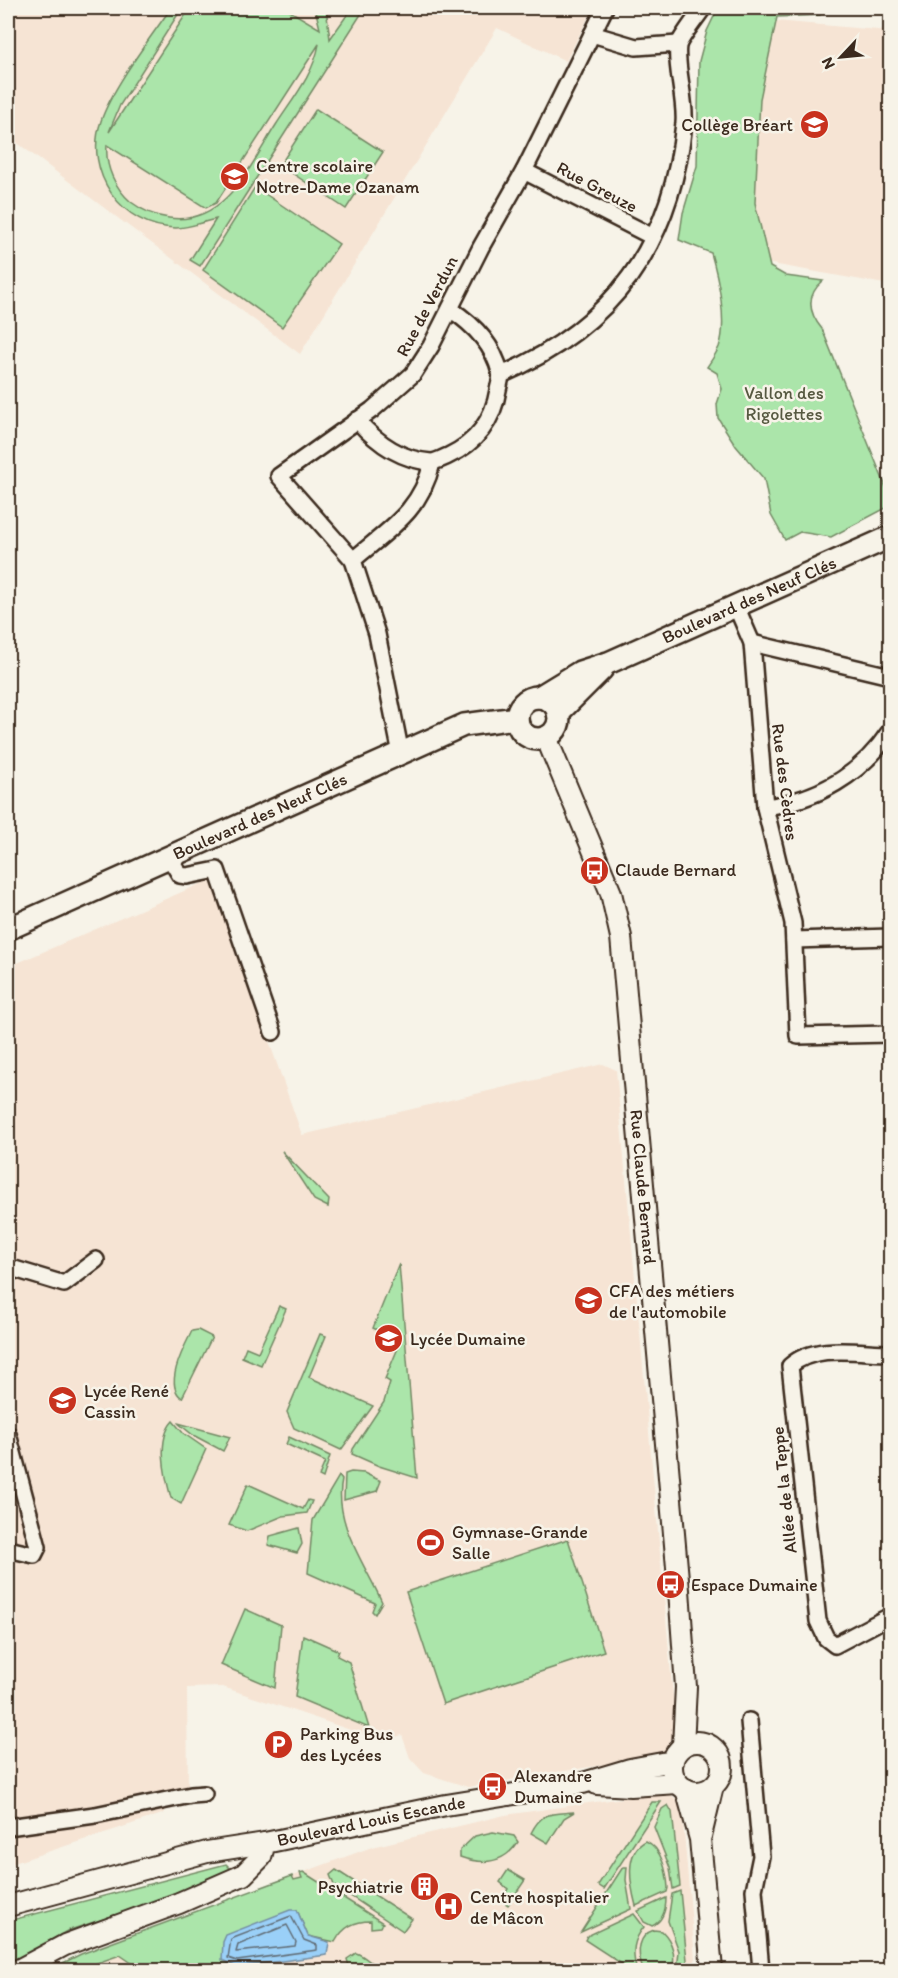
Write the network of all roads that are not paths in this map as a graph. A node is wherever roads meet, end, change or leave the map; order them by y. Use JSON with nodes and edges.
{"nodes":[{"id":1,"x":605,"y":8,"type":"edge"},
{"id":2,"x":703,"y":8,"type":"edge"},
{"id":3,"x":592,"y":34,"type":"junction"},
{"id":4,"x":678,"y":44,"type":"junction"},
{"id":5,"x":524,"y":171,"type":"junction"},
{"id":6,"x":653,"y":237,"type":"junction"},
{"id":7,"x":450,"y":309,"type":"junction"},
{"id":8,"x":501,"y":375,"type":"junction"},
{"id":9,"x":357,"y":420,"type":"junction"},
{"id":10,"x":432,"y":463,"type":"junction"},
{"id":11,"x":891,"y":537,"type":"edge"},
{"id":12,"x":353,"y":560,"type":"junction"},
{"id":13,"x":736,"y":606,"type":"junction"},
{"id":14,"x":752,"y":643,"type":"junction"},
{"id":15,"x":608,"y":663,"type":"junction"},
{"id":16,"x":891,"y":676,"type":"edge"},
{"id":17,"x":539,"y":697,"type":"junction"},
{"id":18,"x":558,"y":713,"type":"junction"},
{"id":19,"x":517,"y":718,"type":"junction"},
{"id":20,"x":891,"y":731,"type":"edge"},
{"id":21,"x":546,"y":737,"type":"junction"},
{"id":22,"x":401,"y":754,"type":"junction"},
{"id":23,"x":765,"y":807,"type":"junction"},
{"id":24,"x":169,"y":857,"type":"junction"},
{"id":25,"x":8,"y":929,"type":"edge"},
{"id":26,"x":891,"y":937,"type":"edge"},
{"id":27,"x":794,"y":940,"type":"junction"},
{"id":28,"x":273,"y":1032,"type":"dead end"},
{"id":29,"x":891,"y":1034,"type":"edge"},
{"id":30,"x":96,"y":1260,"type":"dead end"},
{"id":31,"x":8,"y":1267,"type":"edge"},
{"id":32,"x":891,"y":1353,"type":"edge"},
{"id":33,"x":8,"y":1434,"type":"edge"},
{"id":34,"x":8,"y":1549,"type":"edge"},
{"id":35,"x":891,"y":1616,"type":"edge"},
{"id":36,"x":686,"y":1687,"type":"junction"},
{"id":37,"x":748,"y":1721,"type":"dead end"},
{"id":38,"x":705,"y":1743,"type":"junction"},
{"id":39,"x":678,"y":1754,"type":"junction"},
{"id":40,"x":583,"y":1783,"type":"junction"},
{"id":41,"x":682,"y":1786,"type":"junction"},
{"id":42,"x":713,"y":1786,"type":"junction"},
{"id":43,"x":204,"y":1794,"type":"dead end"},
{"id":44,"x":8,"y":1827,"type":"edge"},
{"id":45,"x":700,"y":1839,"type":"junction"},
{"id":46,"x":265,"y":1842,"type":"junction"},
{"id":47,"x":8,"y":1906,"type":"edge"},
{"id":48,"x":18,"y":1971,"type":"edge"},
{"id":49,"x":712,"y":1971,"type":"edge"},
{"id":50,"x":761,"y":1971,"type":"edge"}],
"edges":[{"from":1,"to":3,"type":"street","name":"Rue de Verdun"},
{"from":2,"to":4,"type":"street"},
{"from":3,"to":4,"type":"street"},
{"from":3,"to":5,"type":"street","name":"Rue de Verdun"},
{"from":4,"to":6,"type":"street"},
{"from":5,"to":6,"type":"street","name":"Rue Greuze"},
{"from":5,"to":7,"type":"street","name":"Rue de Verdun"},
{"from":6,"to":8,"type":"street"},
{"from":7,"to":8,"type":"street"},
{"from":7,"to":9,"type":"street","name":"Rue de Verdun"},
{"from":8,"to":10,"type":"street"},
{"from":9,"to":10,"type":"street"},
{"from":9,"to":12,"type":"street","name":"Rue de Verdun"},
{"from":10,"to":12,"type":"street"},
{"from":11,"to":13,"type":"main road","name":"Boulevard des Neuf Clés"},
{"from":12,"to":22,"type":"street"},
{"from":13,"to":14,"type":"street","name":"Rue des Cèdres"},
{"from":13,"to":15,"type":"main road","name":"Boulevard des Neuf Clés"},
{"from":14,"to":16,"type":"street"},
{"from":14,"to":23,"type":"street","name":"Rue des Cèdres"},
{"from":15,"to":17,"type":"main road","name":"Boulevard des Neuf Clés"},
{"from":15,"to":18,"type":"main road","name":"Boulevard des Neuf Clés"},
{"from":17,"to":18,"type":"main road"},
{"from":17,"to":19,"type":"main road"},
{"from":18,"to":21,"type":"main road"},
{"from":19,"to":21,"type":"main road"},
{"from":19,"to":22,"type":"main road","name":"Boulevard des Neuf Clés"},
{"from":20,"to":23,"type":"street"},
{"from":21,"to":36,"type":"street","name":"Rue Claude Bernard"},
{"from":22,"to":24,"type":"main road","name":"Boulevard des Neuf Clés"},
{"from":23,"to":27,"type":"street","name":"Rue des Cèdres"},
{"from":24,"to":25,"type":"main road","name":"Boulevard des Neuf Clés"},
{"from":24,"to":28,"type":"street"},
{"from":26,"to":27,"type":"street"},
{"from":27,"to":29,"type":"street","name":"Rue des Cèdres"},
{"from":30,"to":31,"type":"street"},
{"from":32,"to":35,"type":"street","name":"Allée de la Teppe"},
{"from":33,"to":34,"type":"street"},
{"from":36,"to":38,"type":"street","name":"Rue Claude Bernard"},
{"from":36,"to":39,"type":"street","name":"Rue Claude Bernard"},
{"from":37,"to":50,"type":"street"},
{"from":38,"to":39,"type":"street"},
{"from":38,"to":42,"type":"street"},
{"from":39,"to":40,"type":"street","name":"Boulevard Louis Escande"},
{"from":39,"to":41,"type":"street"},
{"from":40,"to":41,"type":"street","name":"Boulevard Louis Escande"},
{"from":40,"to":46,"type":"street","name":"Boulevard Louis Escande"},
{"from":41,"to":42,"type":"street"},
{"from":41,"to":45,"type":"street"},
{"from":42,"to":45,"type":"street"},
{"from":43,"to":44,"type":"street"},
{"from":45,"to":49,"type":"street"},
{"from":46,"to":47,"type":"street"},
{"from":46,"to":48,"type":"street","name":"Boulevard Louis Escande"}]}
